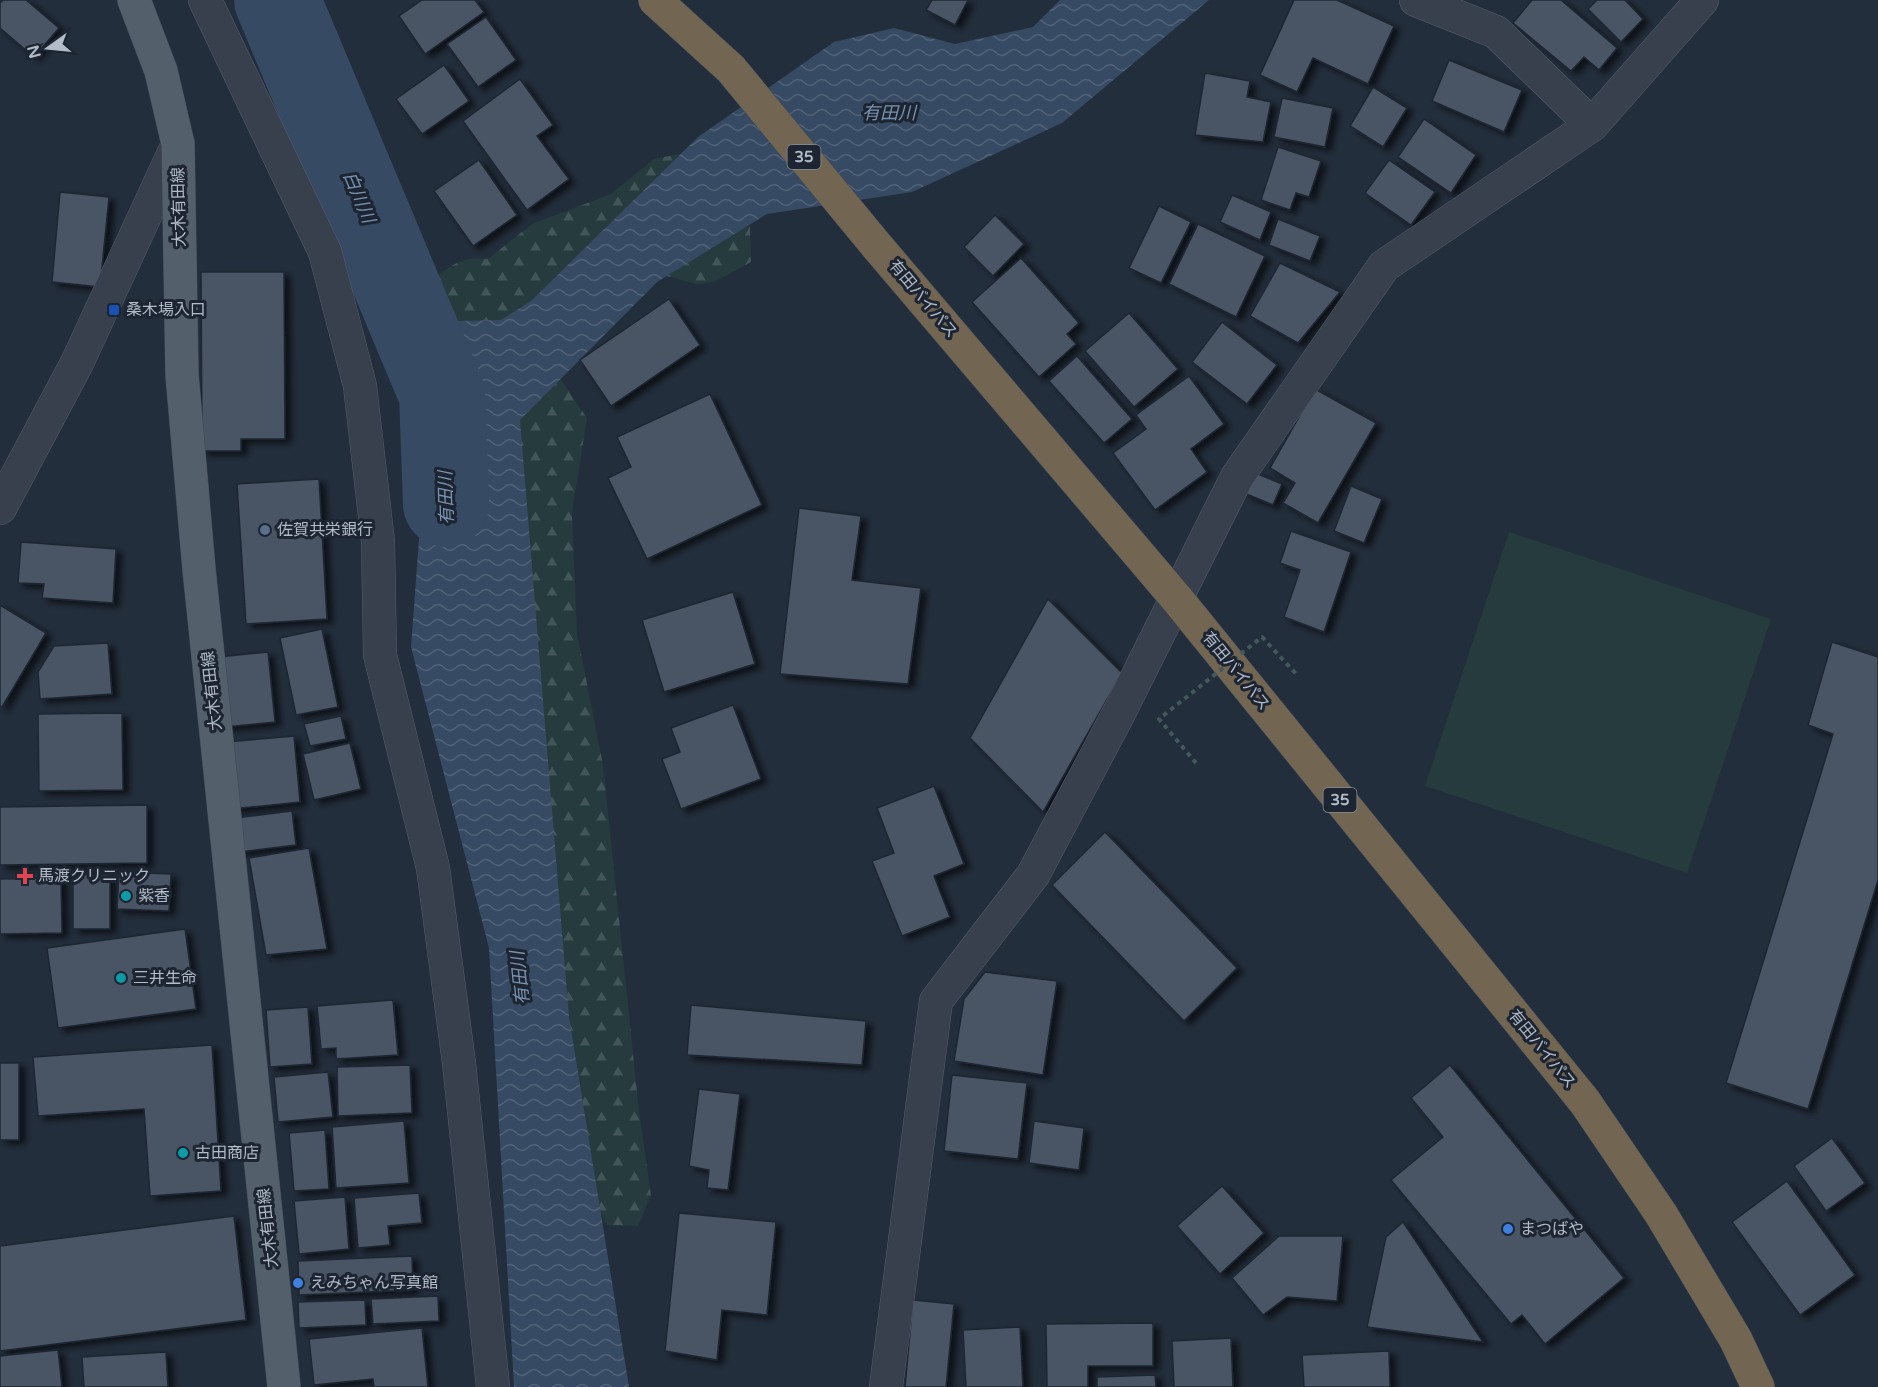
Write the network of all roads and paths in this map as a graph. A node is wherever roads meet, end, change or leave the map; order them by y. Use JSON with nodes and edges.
{"nodes":[{"id":1,"x":134,"y":0,"type":"edge"},
{"id":2,"x":205,"y":0,"type":"edge"},
{"id":3,"x":655,"y":0,"type":"edge"},
{"id":4,"x":1416,"y":0,"type":"edge"},
{"id":5,"x":1702,"y":0,"type":"edge"},
{"id":6,"x":1592,"y":125,"type":"junction"},
{"id":7,"x":178,"y":144,"type":"junction"},
{"id":8,"x":0,"y":508,"type":"edge"},
{"id":9,"x":1177,"y":599,"type":"junction"},
{"id":10,"x":1298,"y":676,"type":"dead end"},
{"id":11,"x":1196,"y":763,"type":"dead end"},
{"id":12,"x":284,"y":1387,"type":"edge"},
{"id":13,"x":493,"y":1387,"type":"edge"},
{"id":14,"x":886,"y":1387,"type":"edge"},
{"id":15,"x":1758,"y":1387,"type":"edge"}],
"edges":[{"from":1,"to":7,"type":"main road","name":"大木有田線"},
{"from":2,"to":13,"type":"street"},
{"from":3,"to":9,"type":"highway","name":"有田バイパス","number":"35"},
{"from":4,"to":6,"type":"street"},
{"from":5,"to":6,"type":"street"},
{"from":6,"to":9,"type":"street"},
{"from":7,"to":8,"type":"street"},
{"from":7,"to":12,"type":"main road","name":"大木有田線"},
{"from":9,"to":14,"type":"street"},
{"from":9,"to":15,"type":"highway","name":"有田バイパス","number":"35"},
{"from":10,"to":11,"type":"path","bridge":true}]}
